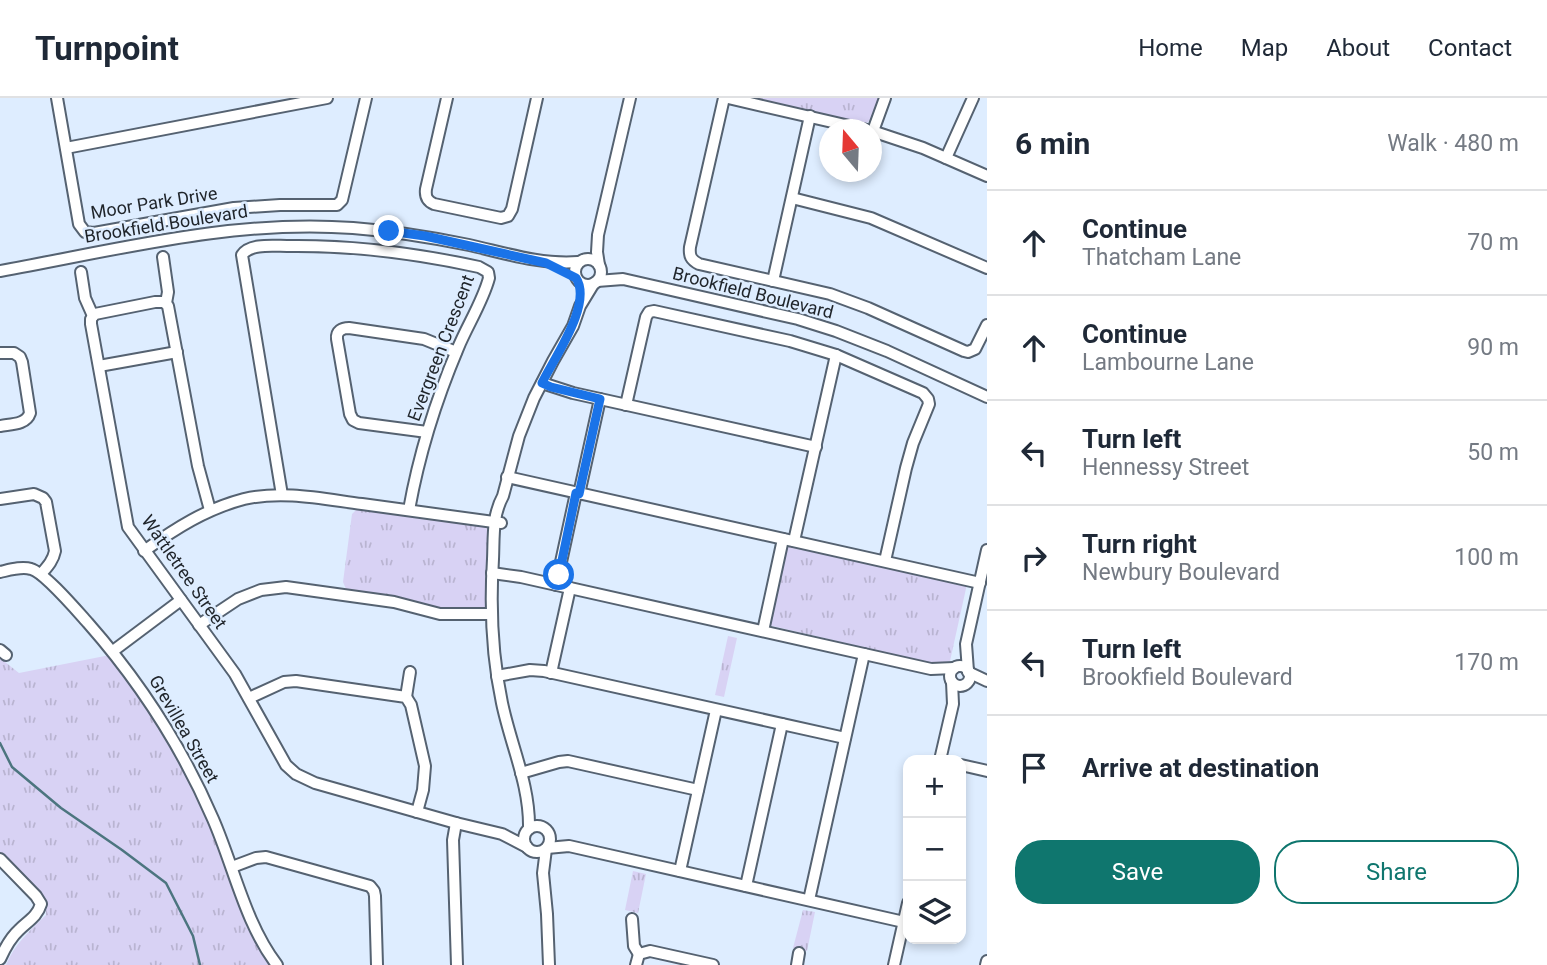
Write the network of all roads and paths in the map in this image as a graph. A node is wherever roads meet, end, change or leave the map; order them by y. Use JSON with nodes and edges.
{"nodes":[{"id":1,"x":57,"y":98,"type":"edge"},
{"id":2,"x":327,"y":98,"type":"edge"},
{"id":3,"x":366,"y":98,"type":"edge"},
{"id":4,"x":447,"y":98,"type":"edge"},
{"id":5,"x":537,"y":98,"type":"edge"},
{"id":6,"x":630,"y":98,"type":"edge"},
{"id":7,"x":726,"y":98,"type":"edge"},
{"id":8,"x":886,"y":98,"type":"edge"},
{"id":9,"x":973,"y":98,"type":"edge"},
{"id":10,"x":810,"y":116,"type":"junction"},
{"id":11,"x":823,"y":119,"type":"edge"},
{"id":12,"x":876,"y":119,"type":"edge"},
{"id":13,"x":882,"y":134,"type":"edge"},
{"id":14,"x":66,"y":148,"type":"junction"},
{"id":15,"x":946,"y":158,"type":"junction"},
{"id":16,"x":987,"y":176,"type":"edge"},
{"id":17,"x":792,"y":198,"type":"junction"},
{"id":18,"x":598,"y":235,"type":"junction"},
{"id":19,"x":163,"y":257,"type":"dead end"},
{"id":20,"x":580,"y":261,"type":"junction"},
{"id":21,"x":546,"y":263,"type":"junction"},
{"id":22,"x":600,"y":267,"type":"junction"},
{"id":23,"x":987,"y":268,"type":"edge"},
{"id":24,"x":0,"y":271,"type":"edge"},
{"id":25,"x":81,"y":272,"type":"dead end"},
{"id":26,"x":624,"y":279,"type":"junction"},
{"id":27,"x":577,"y":280,"type":"junction"},
{"id":28,"x":774,"y":281,"type":"junction"},
{"id":29,"x":596,"y":282,"type":"junction"},
{"id":30,"x":166,"y":303,"type":"junction"},
{"id":31,"x":580,"y":306,"type":"junction"},
{"id":32,"x":93,"y":316,"type":"junction"},
{"id":33,"x":987,"y":325,"type":"edge"},
{"id":34,"x":177,"y":352,"type":"junction"},
{"id":35,"x":456,"y":352,"type":"junction"},
{"id":36,"x":0,"y":354,"type":"edge"},
{"id":37,"x":836,"y":355,"type":"junction"},
{"id":38,"x":99,"y":366,"type":"junction"},
{"id":39,"x":542,"y":383,"type":"junction"},
{"id":40,"x":987,"y":397,"type":"edge"},
{"id":41,"x":600,"y":399,"type":"junction"},
{"id":42,"x":626,"y":405,"type":"junction"},
{"id":43,"x":0,"y":426,"type":"edge"},
{"id":44,"x":427,"y":432,"type":"junction"},
{"id":45,"x":816,"y":447,"type":"junction"},
{"id":46,"x":507,"y":477,"type":"junction"},
{"id":47,"x":578,"y":493,"type":"junction"},
{"id":48,"x":282,"y":495,"type":"junction"},
{"id":49,"x":0,"y":499,"type":"edge"},
{"id":50,"x":210,"y":510,"type":"junction"},
{"id":51,"x":409,"y":510,"type":"junction"},
{"id":52,"x":498,"y":522,"type":"junction"},
{"id":53,"x":789,"y":540,"type":"junction"},
{"id":54,"x":987,"y":550,"type":"edge"},
{"id":55,"x":145,"y":551,"type":"junction"},
{"id":56,"x":885,"y":561,"type":"junction"},
{"id":57,"x":0,"y":572,"type":"edge"},
{"id":58,"x":492,"y":573,"type":"junction"},
{"id":59,"x":41,"y":574,"type":"junction"},
{"id":60,"x":980,"y":583,"type":"junction"},
{"id":61,"x":556,"y":585,"type":"junction"},
{"id":62,"x":570,"y":588,"type":"junction"},
{"id":63,"x":181,"y":600,"type":"junction"},
{"id":64,"x":492,"y":614,"type":"junction"},
{"id":65,"x":200,"y":625,"type":"junction"},
{"id":66,"x":763,"y":632,"type":"junction"},
{"id":67,"x":966,"y":644,"type":"junction"},
{"id":68,"x":113,"y":651,"type":"junction"},
{"id":69,"x":864,"y":654,"type":"junction"},
{"id":70,"x":955,"y":668,"type":"junction"},
{"id":71,"x":931,"y":669,"type":"junction"},
{"id":72,"x":968,"y":671,"type":"junction"},
{"id":73,"x":410,"y":672,"type":"dead end"},
{"id":74,"x":551,"y":673,"type":"junction"},
{"id":75,"x":498,"y":676,"type":"junction"},
{"id":76,"x":986,"y":681,"type":"edge"},
{"id":77,"x":958,"y":683,"type":"junction"},
{"id":78,"x":406,"y":697,"type":"junction"},
{"id":79,"x":249,"y":698,"type":"junction"},
{"id":80,"x":716,"y":710,"type":"junction"},
{"id":81,"x":782,"y":724,"type":"junction"},
{"id":82,"x":845,"y":738,"type":"junction"},
{"id":83,"x":942,"y":755,"type":"edge"},
{"id":84,"x":966,"y":766,"type":"edge"},
{"id":85,"x":987,"y":771,"type":"edge"},
{"id":86,"x":521,"y":773,"type":"junction"},
{"id":87,"x":698,"y":790,"type":"junction"},
{"id":88,"x":528,"y":802,"type":"junction"},
{"id":89,"x":417,"y":811,"type":"junction"},
{"id":90,"x":456,"y":823,"type":"junction"},
{"id":91,"x":528,"y":830,"type":"junction"},
{"id":92,"x":547,"y":831,"type":"junction"},
{"id":93,"x":502,"y":834,"type":"junction"},
{"id":94,"x":569,"y":846,"type":"junction"},
{"id":95,"x":546,"y":848,"type":"junction"},
{"id":96,"x":529,"y":849,"type":"junction"},
{"id":97,"x":0,"y":859,"type":"edge"},
{"id":98,"x":232,"y":867,"type":"junction"},
{"id":99,"x":681,"y":871,"type":"junction"},
{"id":100,"x":542,"y":873,"type":"junction"},
{"id":101,"x":746,"y":886,"type":"junction"},
{"id":102,"x":809,"y":900,"type":"junction"},
{"id":103,"x":632,"y":919,"type":"dead end"},
{"id":104,"x":903,"y":922,"type":"edge"},
{"id":105,"x":903,"y":926,"type":"edge"},
{"id":106,"x":799,"y":953,"type":"dead end"},
{"id":107,"x":0,"y":959,"type":"edge"},
{"id":108,"x":637,"y":960,"type":"edge"},
{"id":109,"x":277,"y":965,"type":"edge"},
{"id":110,"x":377,"y":965,"type":"edge"},
{"id":111,"x":457,"y":965,"type":"edge"},
{"id":112,"x":549,"y":965,"type":"edge"},
{"id":113,"x":713,"y":965,"type":"edge"},
{"id":114,"x":797,"y":965,"type":"edge"},
{"id":115,"x":894,"y":965,"type":"edge"}],
"edges":[{"from":1,"to":14,"type":"street","name":"Moor Park Drive"},
{"from":2,"to":14,"type":"street"},
{"from":3,"to":14,"type":"street","name":"Moor Park Drive"},
{"from":4,"to":5,"type":"street"},
{"from":6,"to":18,"type":"street"},
{"from":7,"to":10,"type":"street"},
{"from":7,"to":28,"type":"street"},
{"from":8,"to":12,"type":"street"},
{"from":9,"to":15,"type":"street"},
{"from":10,"to":11,"type":"street"},
{"from":10,"to":17,"type":"street"},
{"from":13,"to":15,"type":"street"},
{"from":15,"to":16,"type":"street"},
{"from":17,"to":23,"type":"street"},
{"from":17,"to":28,"type":"street"},
{"from":18,"to":20,"type":"street"},
{"from":18,"to":22,"type":"street"},
{"from":19,"to":30,"type":"street"},
{"from":20,"to":21,"type":"street","name":"Brookfield Boulevard"},
{"from":20,"to":22,"type":"street"},
{"from":20,"to":27,"type":"street"},
{"from":21,"to":24,"type":"street","name":"Brookfield Boulevard"},
{"from":21,"to":27,"type":"street","name":"Brookfield Boulevard"},
{"from":22,"to":26,"type":"street","name":"Brookfield Boulevard"},
{"from":22,"to":29,"type":"street"},
{"from":25,"to":32,"type":"street","name":"Wattletree Street"},
{"from":26,"to":29,"type":"street","name":"Brookfield Boulevard"},
{"from":26,"to":40,"type":"street","name":"Brookfield Boulevard"},
{"from":27,"to":29,"type":"street"},
{"from":27,"to":31,"type":"street"},
{"from":28,"to":33,"type":"street"},
{"from":29,"to":31,"type":"street"},
{"from":30,"to":32,"type":"street"},
{"from":30,"to":34,"type":"street"},
{"from":31,"to":39,"type":"street"},
{"from":32,"to":38,"type":"street","name":"Wattletree Street"},
{"from":34,"to":38,"type":"street"},
{"from":34,"to":50,"type":"street"},
{"from":35,"to":44,"type":"street","name":"Evergreen Crescent"},
{"from":35,"to":44,"type":"street"},
{"from":35,"to":48,"type":"street","name":"Evergreen Crescent"},
{"from":36,"to":43,"type":"street"},
{"from":37,"to":42,"type":"street"},
{"from":37,"to":45,"type":"street"},
{"from":37,"to":56,"type":"street"},
{"from":38,"to":55,"type":"street","name":"Wattletree Street"},
{"from":39,"to":41,"type":"street"},
{"from":39,"to":46,"type":"street"},
{"from":41,"to":42,"type":"street"},
{"from":41,"to":47,"type":"street"},
{"from":42,"to":45,"type":"street"},
{"from":44,"to":51,"type":"street","name":"Evergreen Crescent"},
{"from":45,"to":53,"type":"street"},
{"from":46,"to":47,"type":"street"},
{"from":46,"to":52,"type":"street"},
{"from":47,"to":53,"type":"street"},
{"from":47,"to":61,"type":"street"},
{"from":48,"to":50,"type":"street"},
{"from":48,"to":51,"type":"street"},
{"from":49,"to":59,"type":"street"},
{"from":50,"to":55,"type":"street"},
{"from":51,"to":52,"type":"street"},
{"from":52,"to":58,"type":"street"},
{"from":53,"to":56,"type":"street"},
{"from":53,"to":66,"type":"street"},
{"from":54,"to":60,"type":"street"},
{"from":55,"to":63,"type":"street","name":"Wattletree Street"},
{"from":56,"to":60,"type":"street"},
{"from":57,"to":59,"type":"street"},
{"from":58,"to":61,"type":"street"},
{"from":58,"to":64,"type":"street"},
{"from":59,"to":68,"type":"street","name":"Grevillea Street"},
{"from":60,"to":67,"type":"street"},
{"from":61,"to":62,"type":"street"},
{"from":62,"to":66,"type":"street"},
{"from":62,"to":74,"type":"street"},
{"from":63,"to":65,"type":"street","name":"Wattletree Street"},
{"from":63,"to":68,"type":"street"},
{"from":64,"to":65,"type":"street"},
{"from":64,"to":75,"type":"street"},
{"from":65,"to":79,"type":"street","name":"Wattletree Street"},
{"from":66,"to":69,"type":"street"},
{"from":67,"to":70,"type":"street"},
{"from":67,"to":72,"type":"street"},
{"from":68,"to":98,"type":"street","name":"Grevillea Street"},
{"from":69,"to":71,"type":"street"},
{"from":69,"to":82,"type":"street"},
{"from":70,"to":71,"type":"street"},
{"from":70,"to":72,"type":"street"},
{"from":70,"to":77,"type":"street"},
{"from":71,"to":77,"type":"street"},
{"from":72,"to":76,"type":"street"},
{"from":72,"to":77,"type":"street"},
{"from":73,"to":78,"type":"street"},
{"from":74,"to":75,"type":"street"},
{"from":74,"to":80,"type":"street"},
{"from":75,"to":86,"type":"street"},
{"from":76,"to":77,"type":"street"},
{"from":77,"to":83,"type":"street"},
{"from":78,"to":79,"type":"street"},
{"from":78,"to":89,"type":"street"},
{"from":79,"to":89,"type":"street","name":"Wattletree Street"},
{"from":80,"to":81,"type":"street"},
{"from":80,"to":87,"type":"street"},
{"from":81,"to":82,"type":"street"},
{"from":81,"to":101,"type":"street"},
{"from":82,"to":102,"type":"street"},
{"from":84,"to":85,"type":"street"},
{"from":86,"to":87,"type":"street"},
{"from":86,"to":88,"type":"street"},
{"from":87,"to":99,"type":"street"},
{"from":88,"to":91,"type":"street"},
{"from":88,"to":92,"type":"street"},
{"from":89,"to":90,"type":"street","name":"Wattletree Street"},
{"from":90,"to":93,"type":"street","name":"Wattletree Street"},
{"from":90,"to":111,"type":"street"},
{"from":91,"to":92,"type":"street"},
{"from":91,"to":93,"type":"street","name":"Wattletree Street"},
{"from":91,"to":96,"type":"street"},
{"from":92,"to":94,"type":"street"},
{"from":92,"to":95,"type":"street"},
{"from":93,"to":96,"type":"street","name":"Wattletree Street"},
{"from":94,"to":95,"type":"street"},
{"from":94,"to":99,"type":"street"},
{"from":95,"to":96,"type":"street"},
{"from":95,"to":100,"type":"street"},
{"from":96,"to":100,"type":"street"},
{"from":97,"to":107,"type":"street"},
{"from":98,"to":109,"type":"street","name":"Grevillea Street"},
{"from":98,"to":110,"type":"street"},
{"from":99,"to":101,"type":"street"},
{"from":100,"to":112,"type":"street"},
{"from":101,"to":102,"type":"street"},
{"from":102,"to":104,"type":"street"},
{"from":103,"to":108,"type":"street"},
{"from":105,"to":115,"type":"street"},
{"from":106,"to":114,"type":"street"},
{"from":108,"to":113,"type":"street"}]}
